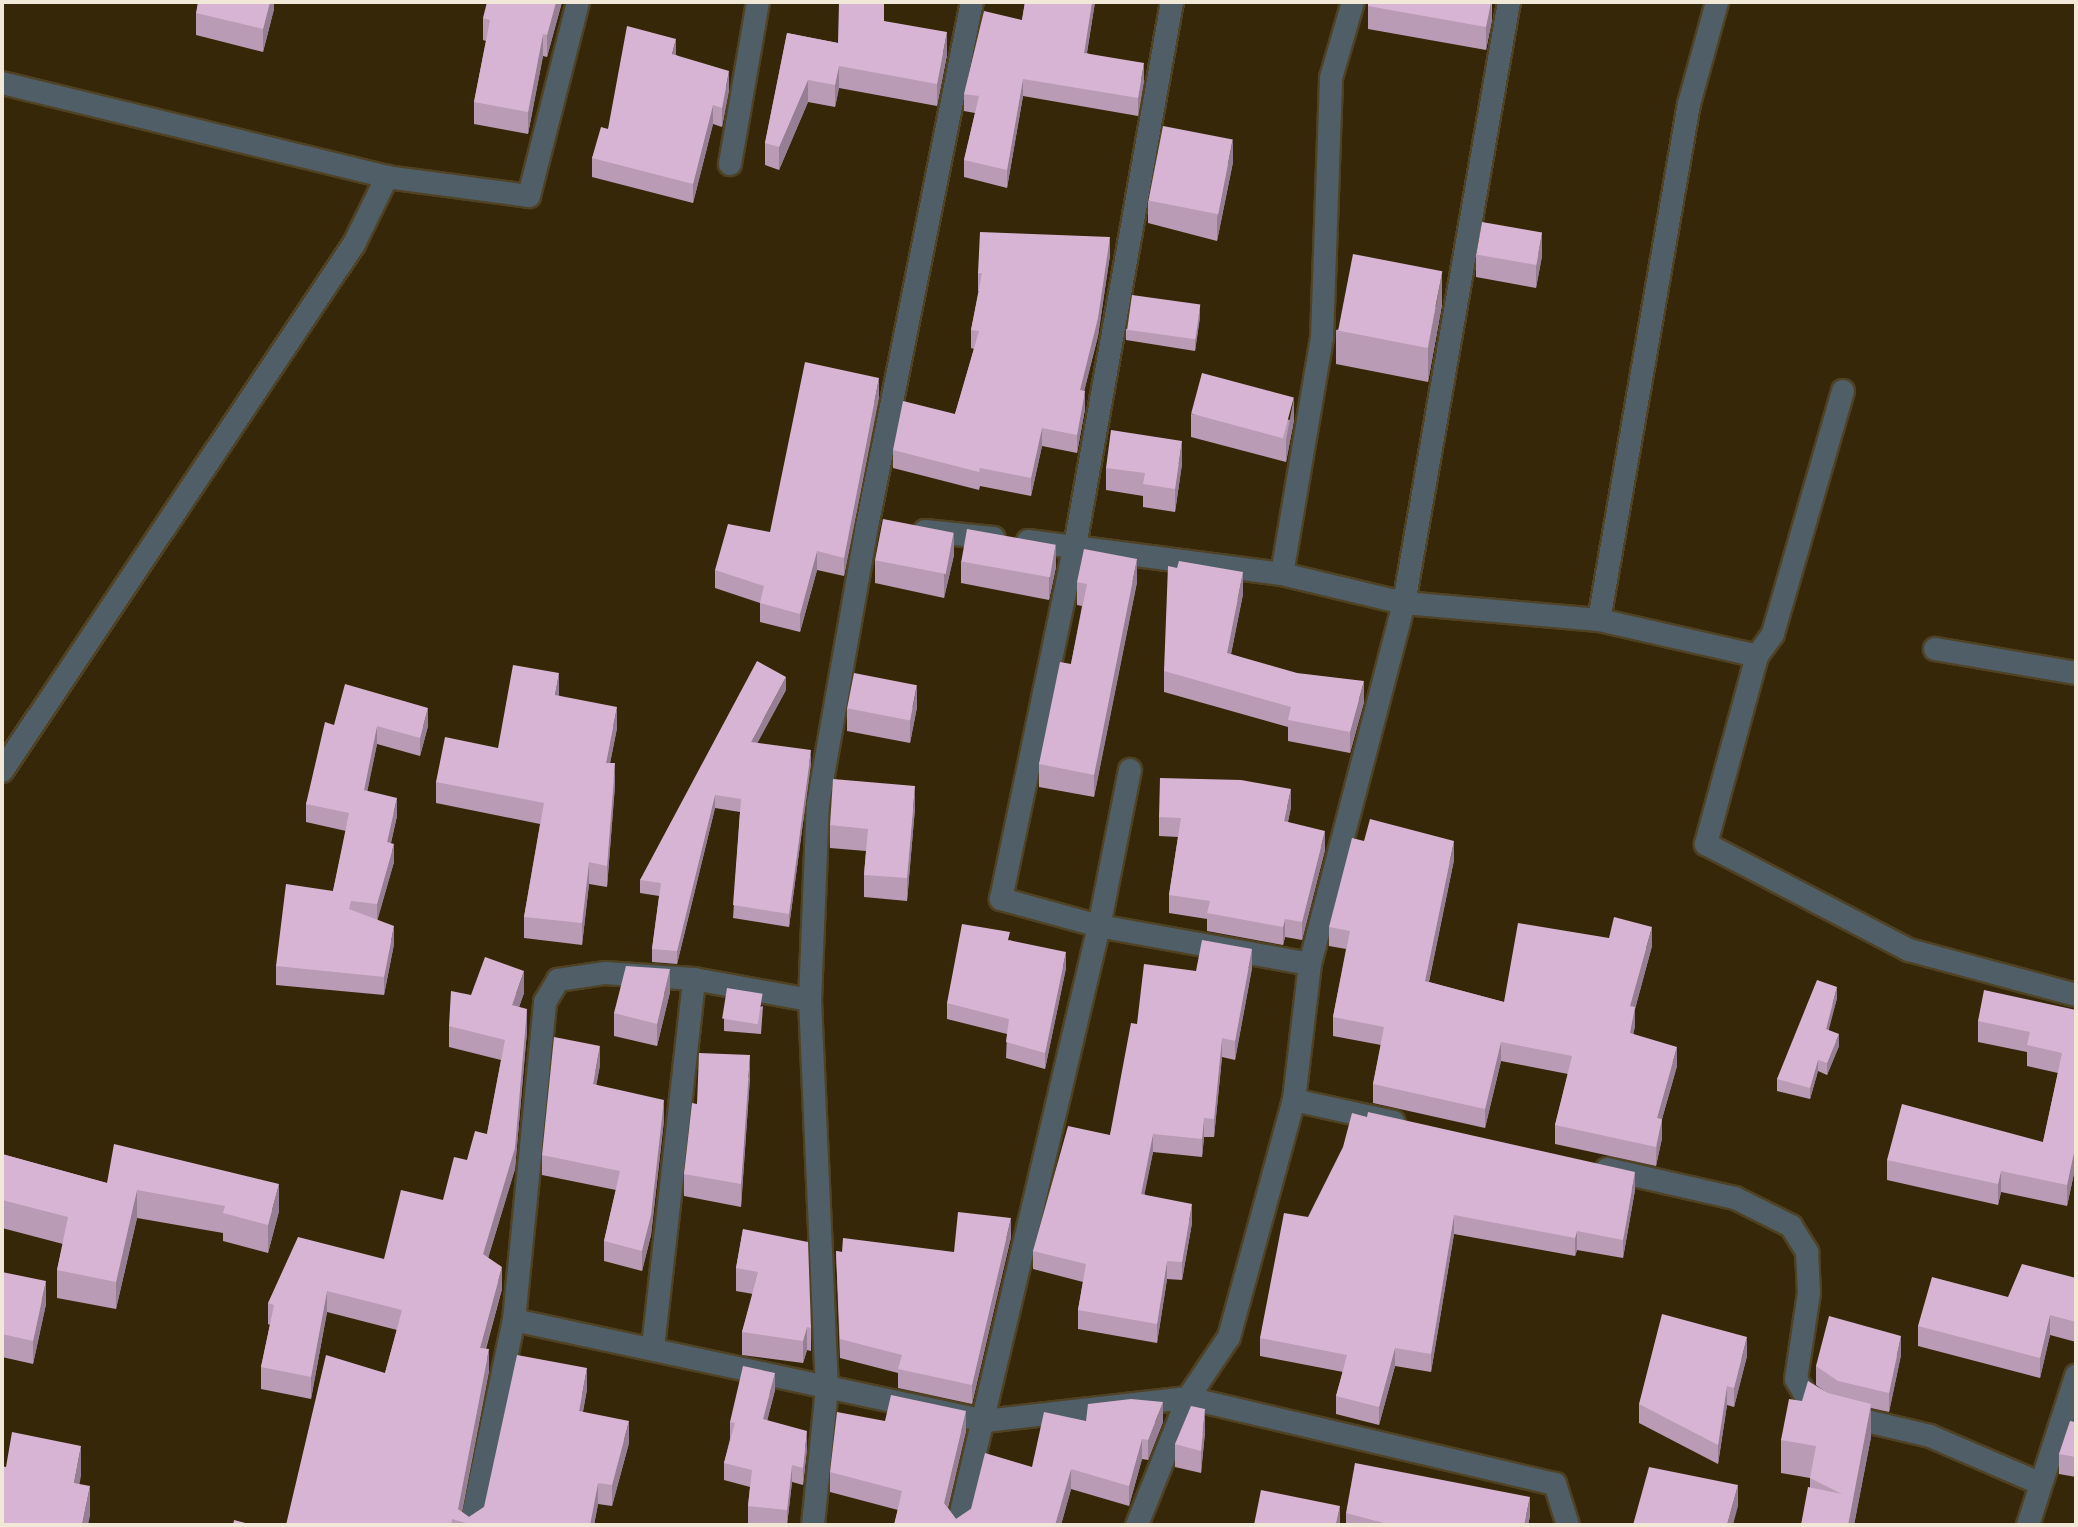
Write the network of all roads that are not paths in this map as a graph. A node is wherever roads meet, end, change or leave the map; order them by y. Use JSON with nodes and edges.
{"nodes":[{"id":1,"x":578,"y":2,"type":"edge"},
{"id":2,"x":758,"y":2,"type":"edge"},
{"id":3,"x":972,"y":2,"type":"edge"},
{"id":4,"x":1172,"y":2,"type":"edge"},
{"id":5,"x":1353,"y":2,"type":"edge"},
{"id":6,"x":1509,"y":2,"type":"edge"},
{"id":7,"x":1717,"y":2,"type":"edge"},
{"id":8,"x":2,"y":83,"type":"edge"},
{"id":9,"x":730,"y":164,"type":"dead end"},
{"id":10,"x":387,"y":177,"type":"junction"},
{"id":11,"x":1843,"y":391,"type":"dead end"},
{"id":12,"x":867,"y":526,"type":"junction"},
{"id":13,"x":1075,"y":546,"type":"junction"},
{"id":14,"x":1282,"y":574,"type":"junction"},
{"id":15,"x":1404,"y":603,"type":"junction"},
{"id":16,"x":1599,"y":620,"type":"junction"},
{"id":17,"x":1935,"y":649,"type":"dead end"},
{"id":18,"x":1757,"y":656,"type":"junction"},
{"id":19,"x":2076,"y":673,"type":"edge"},
{"id":20,"x":1130,"y":770,"type":"dead end"},
{"id":21,"x":2,"y":771,"type":"edge"},
{"id":22,"x":1099,"y":926,"type":"junction"},
{"id":23,"x":1310,"y":964,"type":"junction"},
{"id":24,"x":694,"y":979,"type":"junction"},
{"id":25,"x":2076,"y":995,"type":"edge"},
{"id":26,"x":810,"y":1000,"type":"junction"},
{"id":27,"x":1294,"y":1100,"type":"junction"},
{"id":28,"x":1412,"y":1125,"type":"edge"},
{"id":29,"x":1588,"y":1165,"type":"edge"},
{"id":30,"x":514,"y":1320,"type":"junction"},
{"id":31,"x":653,"y":1347,"type":"junction"},
{"id":32,"x":2076,"y":1376,"type":"edge"},
{"id":33,"x":827,"y":1389,"type":"junction"},
{"id":34,"x":1188,"y":1398,"type":"junction"},
{"id":35,"x":985,"y":1421,"type":"junction"},
{"id":36,"x":2039,"y":1483,"type":"junction"},
{"id":37,"x":471,"y":1525,"type":"edge"},
{"id":38,"x":813,"y":1525,"type":"edge"},
{"id":39,"x":958,"y":1525,"type":"edge"},
{"id":40,"x":1137,"y":1525,"type":"edge"},
{"id":41,"x":1568,"y":1525,"type":"edge"},
{"id":42,"x":2028,"y":1525,"type":"edge"}],
"edges":[{"from":1,"to":10,"type":"street"},
{"from":2,"to":9,"type":"street"},
{"from":3,"to":12,"type":"street"},
{"from":4,"to":13,"type":"street"},
{"from":5,"to":14,"type":"street"},
{"from":6,"to":15,"type":"street"},
{"from":7,"to":16,"type":"street"},
{"from":8,"to":10,"type":"street"},
{"from":10,"to":21,"type":"street"},
{"from":11,"to":18,"type":"street"},
{"from":12,"to":13,"type":"street"},
{"from":12,"to":26,"type":"street"},
{"from":13,"to":14,"type":"street"},
{"from":13,"to":22,"type":"street"},
{"from":14,"to":15,"type":"street"},
{"from":15,"to":16,"type":"street"},
{"from":15,"to":23,"type":"street"},
{"from":16,"to":18,"type":"street"},
{"from":17,"to":19,"type":"street"},
{"from":18,"to":25,"type":"street"},
{"from":20,"to":22,"type":"street"},
{"from":22,"to":23,"type":"street"},
{"from":22,"to":35,"type":"street"},
{"from":23,"to":27,"type":"street"},
{"from":24,"to":26,"type":"street"},
{"from":24,"to":30,"type":"street"},
{"from":24,"to":31,"type":"street"},
{"from":26,"to":33,"type":"street"},
{"from":27,"to":28,"type":"street"},
{"from":27,"to":34,"type":"street"},
{"from":29,"to":36,"type":"street"},
{"from":30,"to":31,"type":"street"},
{"from":30,"to":37,"type":"street"},
{"from":31,"to":33,"type":"street"},
{"from":32,"to":36,"type":"street"},
{"from":33,"to":35,"type":"street"},
{"from":33,"to":38,"type":"street"},
{"from":34,"to":35,"type":"street"},
{"from":34,"to":40,"type":"street"},
{"from":34,"to":41,"type":"street"},
{"from":35,"to":39,"type":"street"},
{"from":36,"to":42,"type":"street"}]}
